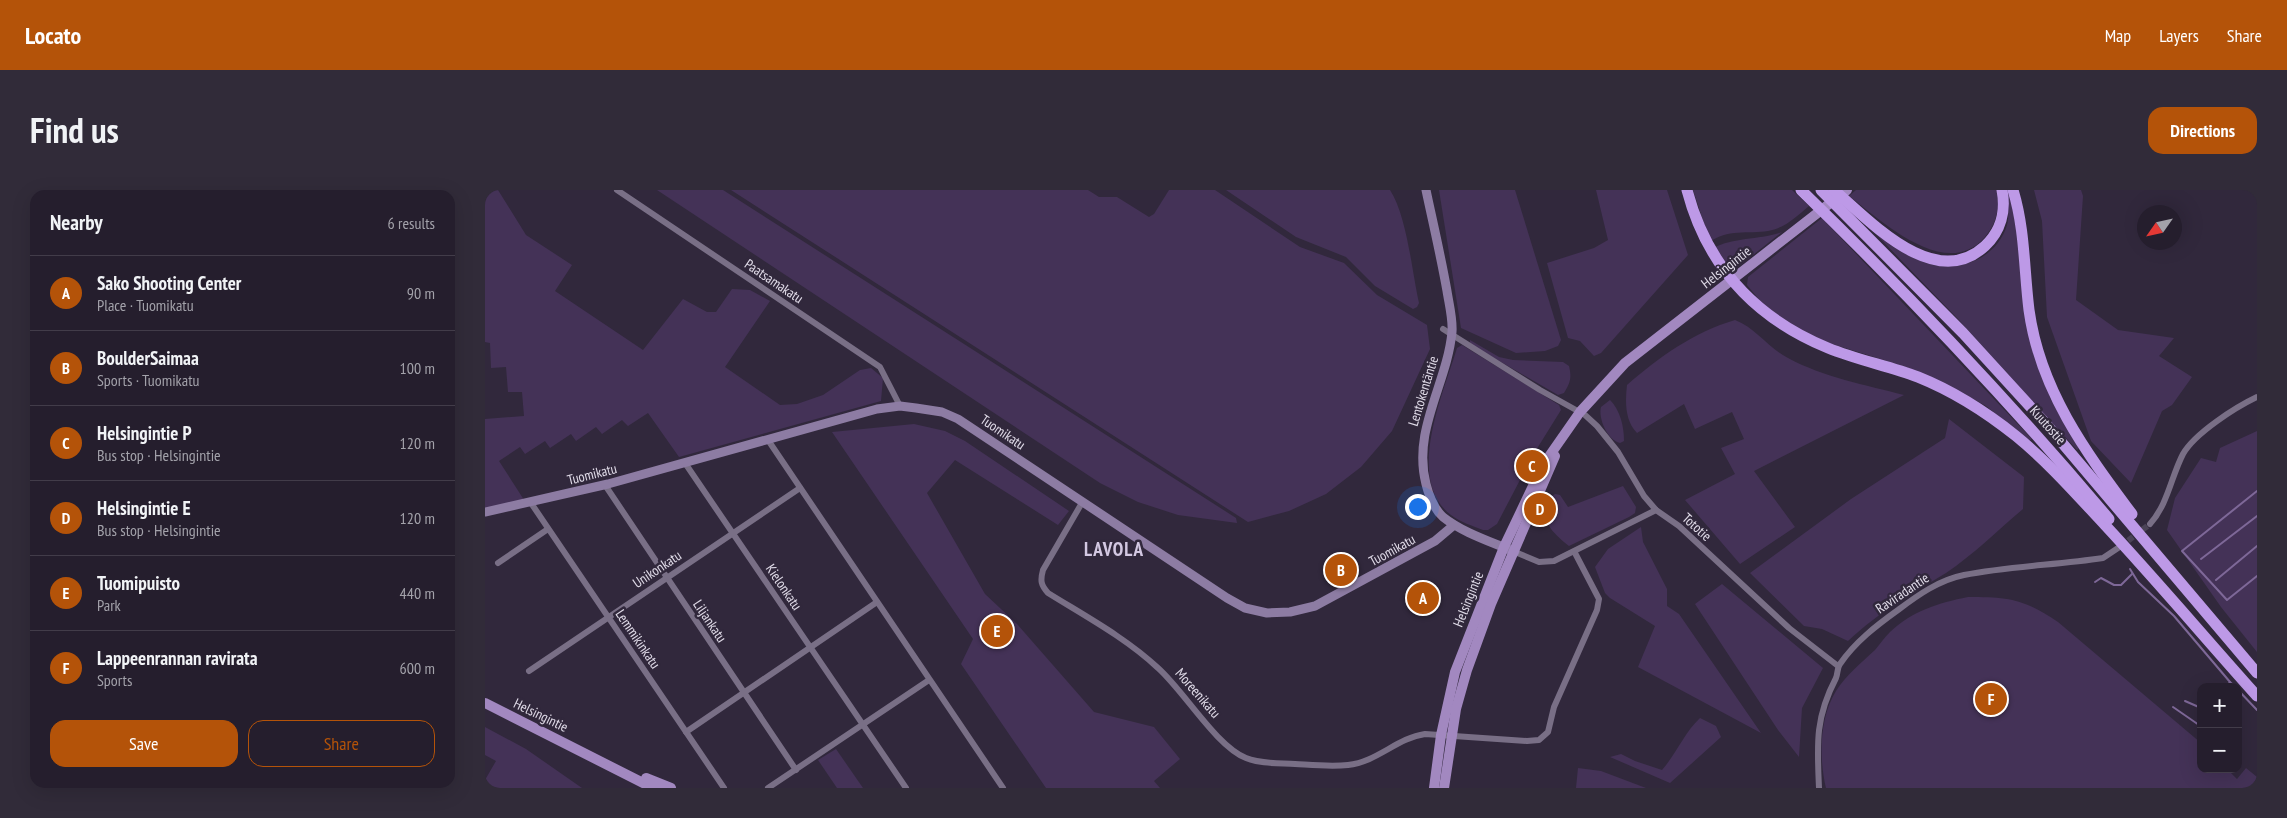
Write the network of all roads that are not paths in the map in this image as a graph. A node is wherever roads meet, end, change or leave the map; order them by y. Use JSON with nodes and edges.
{"nodes":[{"id":1,"x":617,"y":190,"type":"edge"},
{"id":2,"x":1426,"y":190,"type":"edge"},
{"id":3,"x":1687,"y":190,"type":"edge"},
{"id":4,"x":1801,"y":190,"type":"edge"},
{"id":5,"x":1821,"y":190,"type":"edge"},
{"id":6,"x":1835,"y":190,"type":"edge"},
{"id":7,"x":1847,"y":190,"type":"edge"},
{"id":8,"x":2002,"y":190,"type":"edge"},
{"id":9,"x":2013,"y":190,"type":"edge"},
{"id":10,"x":1731,"y":280,"type":"junction"},
{"id":11,"x":1443,"y":329,"type":"dead end"},
{"id":12,"x":1451,"y":335,"type":"junction"},
{"id":13,"x":2257,"y":396,"type":"edge"},
{"id":14,"x":900,"y":406,"type":"junction"},
{"id":15,"x":1580,"y":412,"type":"junction"},
{"id":16,"x":1564,"y":434,"type":"junction"},
{"id":17,"x":768,"y":440,"type":"junction"},
{"id":18,"x":685,"y":463,"type":"junction"},
{"id":19,"x":605,"y":485,"type":"junction"},
{"id":20,"x":800,"y":488,"type":"junction"},
{"id":21,"x":1083,"y":501,"type":"junction"},
{"id":22,"x":531,"y":503,"type":"junction"},
{"id":23,"x":1656,"y":510,"type":"junction"},
{"id":24,"x":485,"y":512,"type":"edge"},
{"id":25,"x":2150,"y":524,"type":"tunnel mouth"},
{"id":26,"x":1454,"y":525,"type":"junction"},
{"id":27,"x":549,"y":529,"type":"junction"},
{"id":28,"x":733,"y":533,"type":"junction"},
{"id":29,"x":1504,"y":547,"type":"junction"},
{"id":30,"x":2118,"y":548,"type":"tunnel mouth"},
{"id":31,"x":1515,"y":552,"type":"junction"},
{"id":32,"x":1575,"y":553,"type":"junction"},
{"id":33,"x":498,"y":563,"type":"dead end"},
{"id":34,"x":667,"y":578,"type":"junction"},
{"id":35,"x":877,"y":602,"type":"junction"},
{"id":36,"x":608,"y":617,"type":"junction"},
{"id":37,"x":2231,"y":642,"type":"junction"},
{"id":38,"x":810,"y":647,"type":"junction"},
{"id":39,"x":1838,"y":666,"type":"junction"},
{"id":40,"x":529,"y":671,"type":"dead end"},
{"id":41,"x":2257,"y":673,"type":"edge"},
{"id":42,"x":929,"y":680,"type":"junction"},
{"id":43,"x":743,"y":692,"type":"junction"},
{"id":44,"x":2257,"y":696,"type":"edge"},
{"id":45,"x":485,"y":703,"type":"edge"},
{"id":46,"x":863,"y":724,"type":"junction"},
{"id":47,"x":686,"y":732,"type":"junction"},
{"id":48,"x":1441,"y":734,"type":"junction"},
{"id":49,"x":1452,"y":735,"type":"junction"},
{"id":50,"x":584,"y":752,"type":"junction"},
{"id":51,"x":796,"y":770,"type":"junction"},
{"id":52,"x":651,"y":787,"type":"edge"},
{"id":53,"x":671,"y":788,"type":"edge"},
{"id":54,"x":724,"y":788,"type":"edge"},
{"id":55,"x":768,"y":788,"type":"edge"},
{"id":56,"x":906,"y":788,"type":"edge"},
{"id":57,"x":1003,"y":788,"type":"edge"},
{"id":58,"x":1434,"y":788,"type":"edge"},
{"id":59,"x":1444,"y":788,"type":"edge"},
{"id":60,"x":1819,"y":788,"type":"edge"}],
"edges":[{"from":1,"to":14,"type":"street","name":"Paatsamakatu"},
{"from":2,"to":12,"type":"street","name":"Lentokentäntie"},
{"from":3,"to":10,"type":"highway"},
{"from":4,"to":44,"type":"highway","name":"Kuutostie"},
{"from":5,"to":37,"type":"highway","name":"Kuutostie"},
{"from":6,"to":8,"type":"highway"},
{"from":7,"to":10,"type":"main road","name":"Helsingintie"},
{"from":9,"to":37,"type":"highway"},
{"from":10,"to":15,"type":"main road","name":"Helsingintie"},
{"from":10,"to":44,"type":"highway"},
{"from":11,"to":12,"type":"street","name":"Tototie"},
{"from":12,"to":15,"type":"street","name":"Tototie"},
{"from":12,"to":26,"type":"street","name":"Lentokentäntie"},
{"from":13,"to":25,"type":"street"},
{"from":14,"to":17,"type":"street","name":"Tuomikatu"},
{"from":14,"to":21,"type":"street","name":"Tuomikatu"},
{"from":15,"to":16,"type":"main road","name":"Helsingintie"},
{"from":15,"to":23,"type":"street","name":"Tototie"},
{"from":16,"to":29,"type":"main road","name":"Helsingintie"},
{"from":16,"to":31,"type":"main road","name":"Helsingintie"},
{"from":17,"to":18,"type":"street","name":"Tuomikatu"},
{"from":17,"to":20,"type":"street"},
{"from":18,"to":19,"type":"street","name":"Tuomikatu"},
{"from":18,"to":28,"type":"street","name":"Kielonkatu"},
{"from":19,"to":22,"type":"street","name":"Tuomikatu"},
{"from":19,"to":34,"type":"street","name":"Liljankatu"},
{"from":20,"to":28,"type":"street","name":"Unikonkatu"},
{"from":20,"to":35,"type":"street"},
{"from":21,"to":26,"type":"street","name":"Tuomikatu"},
{"from":21,"to":48,"type":"street","name":"Moreenikatu"},
{"from":22,"to":24,"type":"street","name":"Tuomikatu"},
{"from":22,"to":27,"type":"street","name":"Lemmikinkatu"},
{"from":23,"to":32,"type":"street"},
{"from":23,"to":39,"type":"street","name":"Tototie"},
{"from":26,"to":29,"type":"street","name":"Lentokentäntie"},
{"from":27,"to":33,"type":"street"},
{"from":27,"to":36,"type":"street","name":"Lemmikinkatu"},
{"from":28,"to":34,"type":"street","name":"Unikonkatu"},
{"from":28,"to":38,"type":"street","name":"Kielonkatu"},
{"from":29,"to":31,"type":"street","name":"Lentokentäntie"},
{"from":29,"to":48,"type":"main road","name":"Helsingintie"},
{"from":30,"to":39,"type":"street","name":"Raviradantie"},
{"from":31,"to":32,"type":"street"},
{"from":31,"to":49,"type":"main road","name":"Helsingintie"},
{"from":32,"to":49,"type":"street"},
{"from":34,"to":36,"type":"street","name":"Unikonkatu"},
{"from":34,"to":43,"type":"street","name":"Liljankatu"},
{"from":35,"to":38,"type":"street"},
{"from":35,"to":42,"type":"street"},
{"from":36,"to":40,"type":"street","name":"Unikonkatu"},
{"from":36,"to":47,"type":"street","name":"Lemmikinkatu"},
{"from":37,"to":41,"type":"highway","name":"Kuutostie"},
{"from":38,"to":43,"type":"street"},
{"from":38,"to":46,"type":"street","name":"Kielonkatu"},
{"from":39,"to":60,"type":"street","name":"Raviradantie"},
{"from":42,"to":46,"type":"street"},
{"from":42,"to":57,"type":"street"},
{"from":43,"to":47,"type":"street"},
{"from":43,"to":51,"type":"street","name":"Liljankatu"},
{"from":45,"to":50,"type":"main road","name":"Helsingintie"},
{"from":46,"to":51,"type":"street"},
{"from":46,"to":56,"type":"street","name":"Kielonkatu"},
{"from":47,"to":54,"type":"street","name":"Lemmikinkatu"},
{"from":48,"to":49,"type":"street"},
{"from":48,"to":58,"type":"main road","name":"Helsingintie"},
{"from":49,"to":59,"type":"main road","name":"Helsingintie"},
{"from":50,"to":52,"type":"main road","name":"Helsingintie"},
{"from":50,"to":53,"type":"main road","name":"Helsingintie"},
{"from":51,"to":55,"type":"street"}]}
